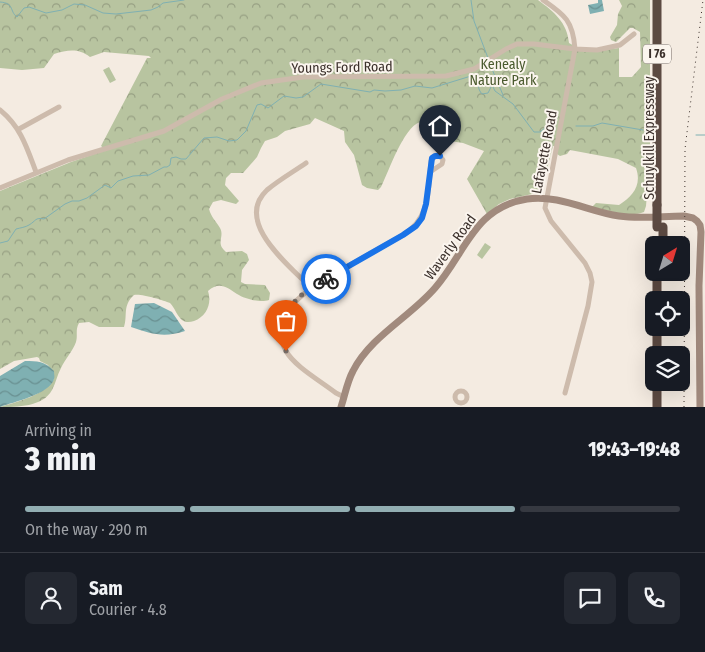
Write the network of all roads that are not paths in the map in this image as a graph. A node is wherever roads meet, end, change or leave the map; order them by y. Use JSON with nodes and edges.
{"nodes":[{"id":1,"x":544,"y":0,"type":"edge"},
{"id":2,"x":657,"y":0,"type":"edge"},
{"id":3,"x":662,"y":0,"type":"edge"},
{"id":4,"x":634,"y":34,"type":"dead end"},
{"id":5,"x":575,"y":49,"type":"junction"},
{"id":6,"x":59,"y":107,"type":"dead end"},
{"id":7,"x":660,"y":108,"type":"junction"},
{"id":8,"x":0,"y":110,"type":"edge"},
{"id":9,"x":19,"y":129,"type":"junction"},
{"id":10,"x":306,"y":163,"type":"dead end"},
{"id":11,"x":36,"y":172,"type":"junction"},
{"id":12,"x":430,"y":172,"type":"dead end"},
{"id":13,"x":0,"y":188,"type":"edge"},
{"id":14,"x":546,"y":198,"type":"junction"},
{"id":15,"x":660,"y":227,"type":"junction"},
{"id":16,"x":658,"y":236,"type":"edge"},
{"id":17,"x":662,"y":236,"type":"edge"},
{"id":18,"x":311,"y":288,"type":"junction"},
{"id":19,"x":657,"y":391,"type":"edge"},
{"id":20,"x":662,"y":391,"type":"edge"},
{"id":21,"x":565,"y":393,"type":"dead end"},
{"id":22,"x":344,"y":397,"type":"junction"},
{"id":23,"x":341,"y":407,"type":"edge"},
{"id":24,"x":657,"y":407,"type":"edge"},
{"id":25,"x":662,"y":407,"type":"edge"},
{"id":26,"x":700,"y":407,"type":"edge"}],
"edges":[{"from":1,"to":5,"type":"street","name":"Lafayette Road"},
{"from":2,"to":7,"type":"highway","name":"Schuylkill Expressway","number":"I 76"},
{"from":3,"to":7,"type":"highway","name":"Schuylkill Expressway","number":"I 76"},
{"from":4,"to":5,"type":"street","name":"Youngs Ford Road"},
{"from":5,"to":11,"type":"street","name":"Youngs Ford Road"},
{"from":5,"to":14,"type":"street","name":"Lafayette Road"},
{"from":6,"to":9,"type":"street"},
{"from":7,"to":15,"type":"highway","name":"Schuylkill Expressway","number":"I 76","bridge":true},
{"from":8,"to":9,"type":"street"},
{"from":9,"to":11,"type":"street"},
{"from":10,"to":18,"type":"street"},
{"from":11,"to":13,"type":"street","name":"Youngs Ford Road"},
{"from":12,"to":18,"type":"street"},
{"from":14,"to":21,"type":"street","name":"Lafayette Road"},
{"from":14,"to":22,"type":"street","name":"Waverly Road"},
{"from":14,"to":26,"type":"street","name":"Waverly Road"},
{"from":15,"to":16,"type":"highway","name":"Schuylkill Expressway","number":"I 76"},
{"from":15,"to":17,"type":"highway","name":"Schuylkill Expressway","number":"I 76"},
{"from":18,"to":22,"type":"street"},
{"from":19,"to":24,"type":"highway"},
{"from":20,"to":25,"type":"highway"},
{"from":22,"to":23,"type":"street","name":"Waverly Road"}]}
